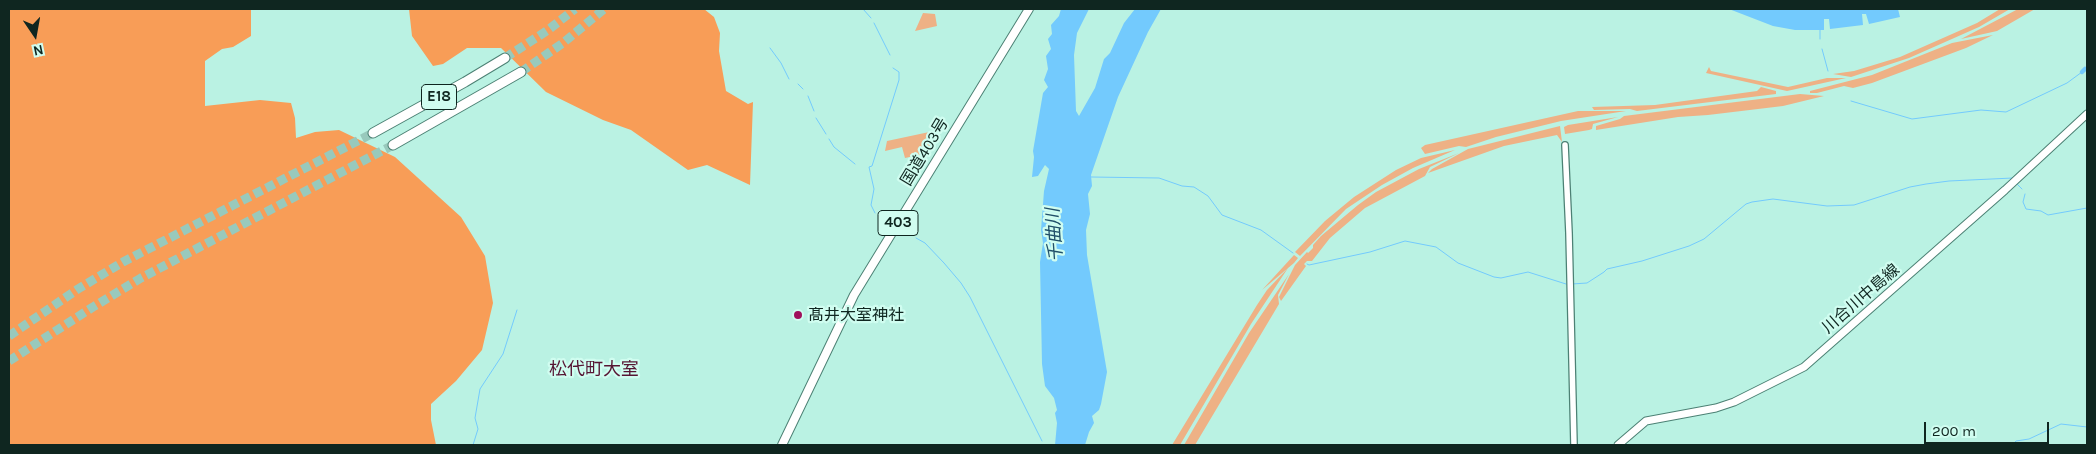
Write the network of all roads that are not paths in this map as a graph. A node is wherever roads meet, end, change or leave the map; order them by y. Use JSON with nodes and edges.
{"nodes":[{"id":1,"x":1029,"y":9,"type":"edge"},
{"id":2,"x":505,"y":58,"type":"tunnel mouth"},
{"id":3,"x":521,"y":72,"type":"tunnel mouth"},
{"id":4,"x":2087,"y":114,"type":"edge"},
{"id":5,"x":373,"y":133,"type":"tunnel mouth"},
{"id":6,"x":393,"y":145,"type":"tunnel mouth"},
{"id":7,"x":1565,"y":145,"type":"dead end"},
{"id":8,"x":782,"y":445,"type":"edge"},
{"id":9,"x":1574,"y":445,"type":"edge"},
{"id":10,"x":1618,"y":445,"type":"edge"}],
"edges":[{"from":1,"to":8,"type":"highway","name":"国道403号","number":"403"},
{"from":2,"to":5,"type":"highway","number":"E18"},
{"from":3,"to":6,"type":"highway","number":"E18"},
{"from":4,"to":10,"type":"main road","name":"川合川中島線"},
{"from":7,"to":9,"type":"street"}]}
